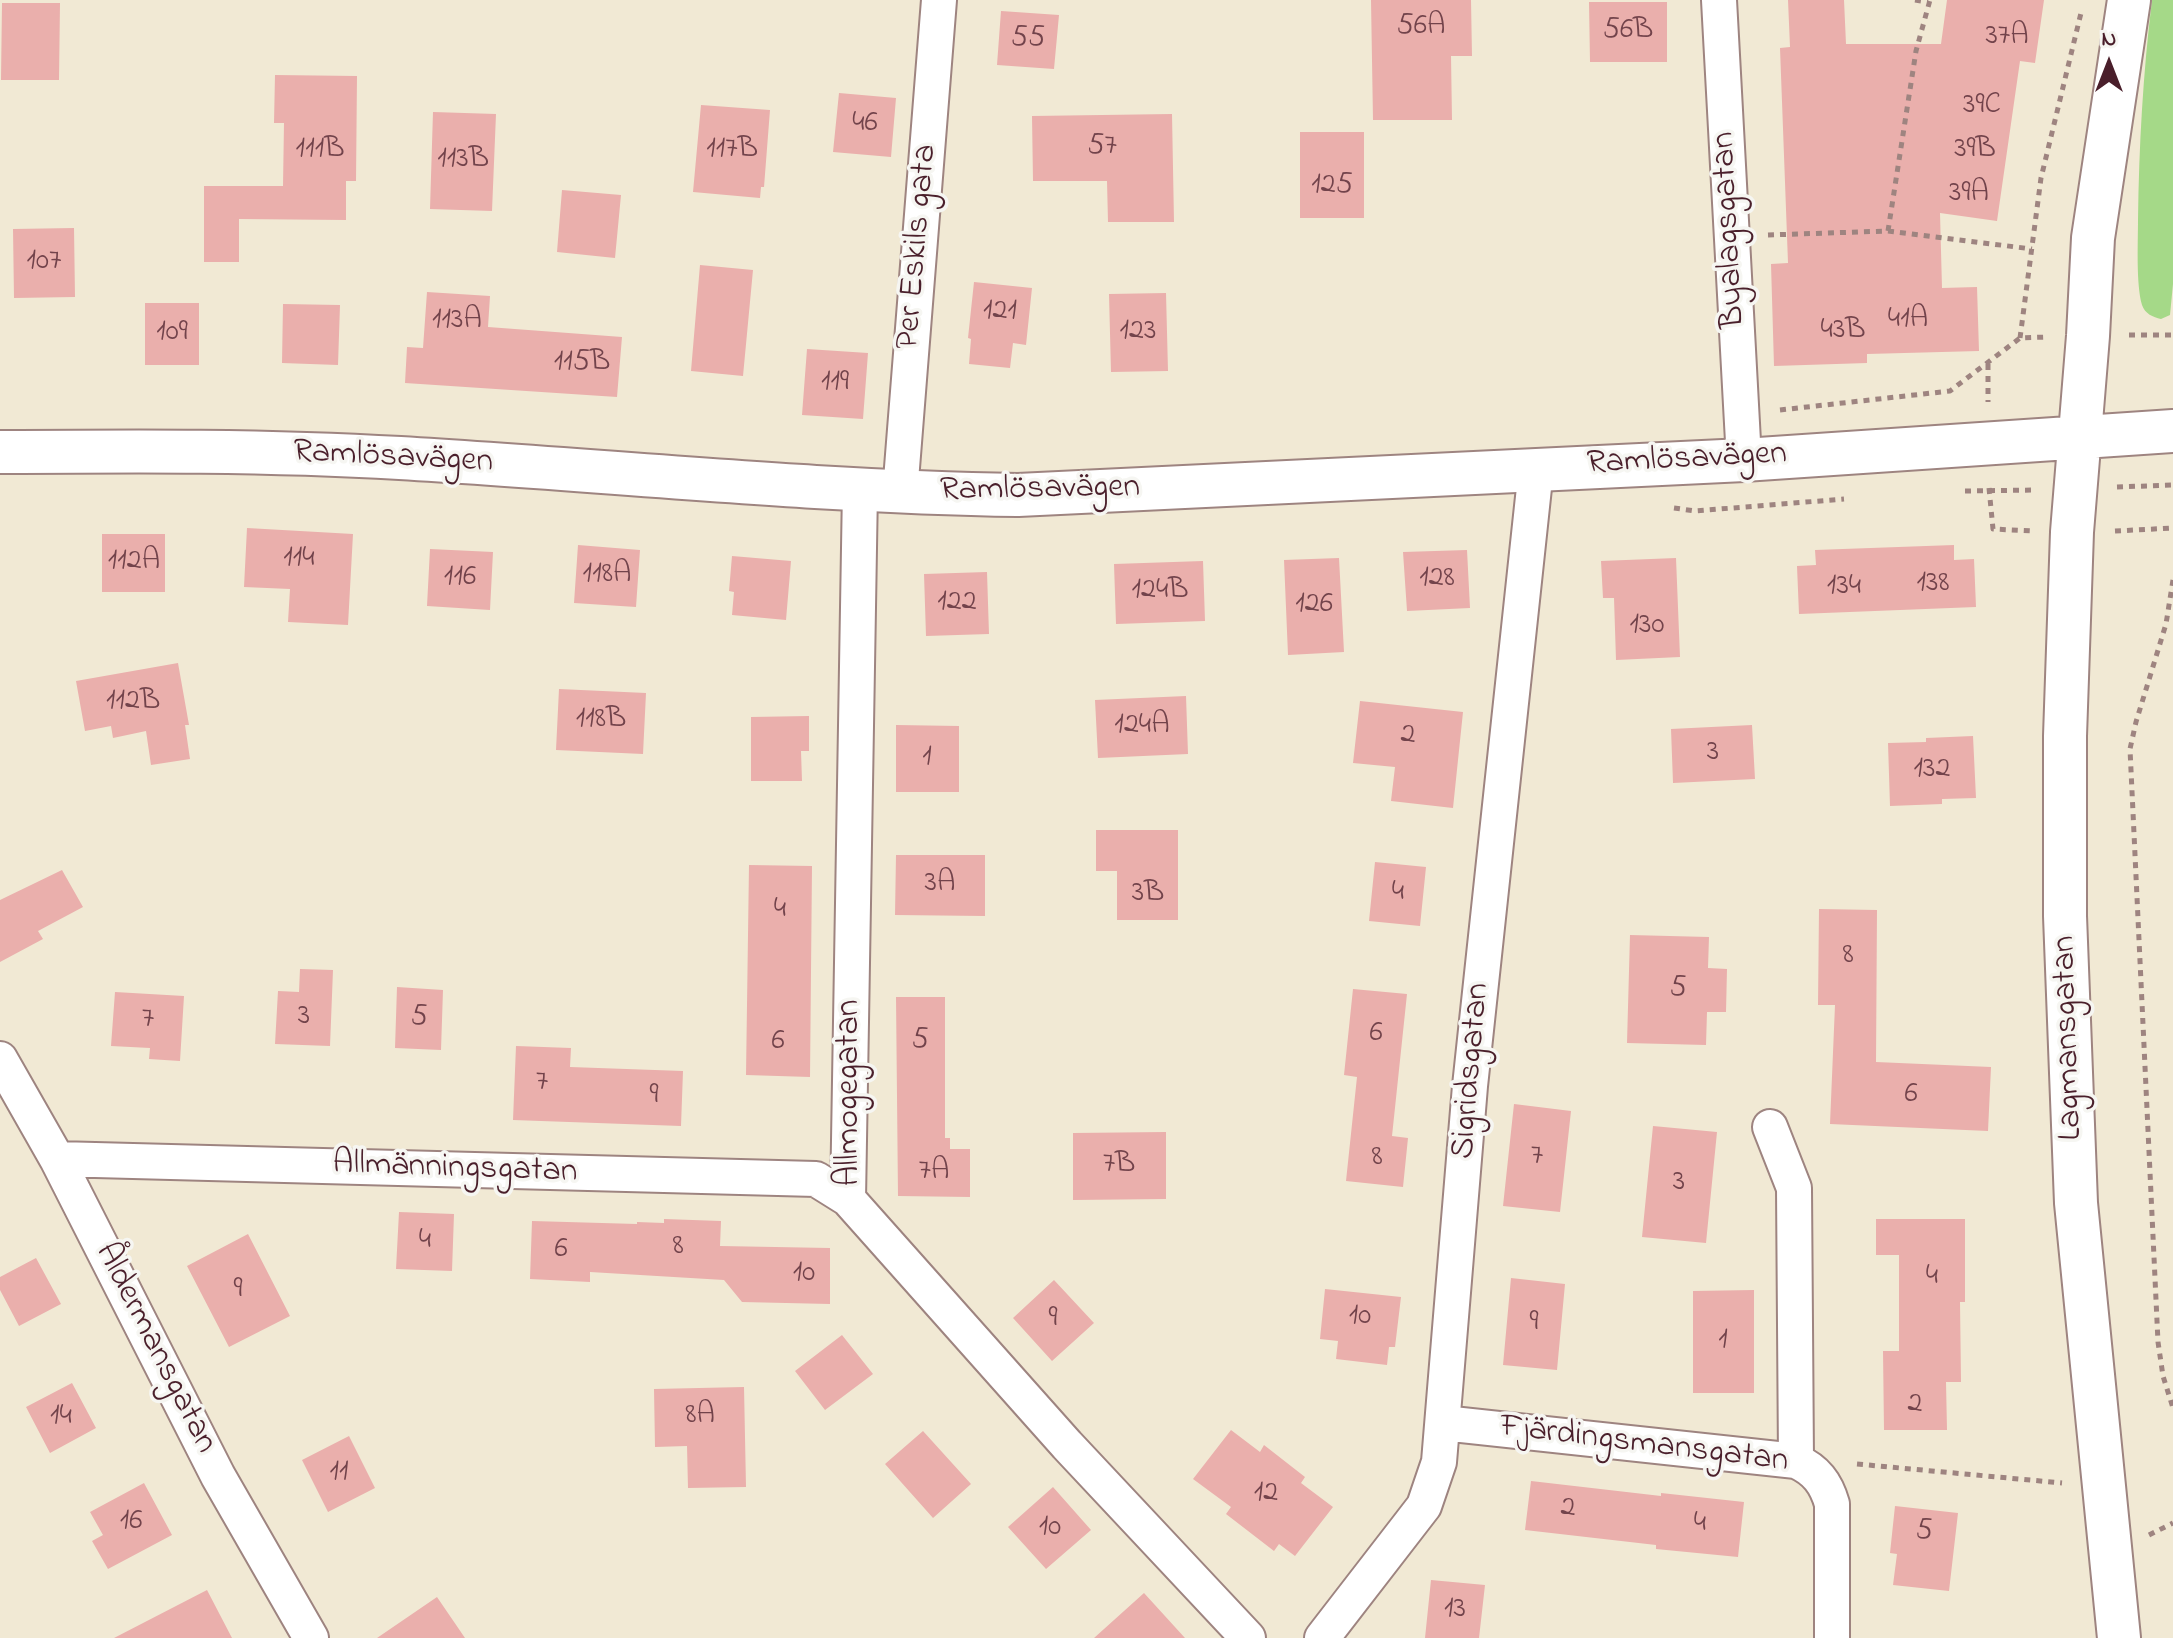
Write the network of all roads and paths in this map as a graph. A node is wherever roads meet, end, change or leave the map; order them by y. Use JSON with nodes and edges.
{"nodes":[{"id":1,"x":939,"y":0,"type":"edge"},
{"id":2,"x":1719,"y":0,"type":"edge"},
{"id":3,"x":1915,"y":0,"type":"edge"},
{"id":4,"x":2084,"y":0,"type":"edge"},
{"id":5,"x":2129,"y":0,"type":"edge"},
{"id":6,"x":1929,"y":1,"type":"edge"},
{"id":7,"x":1888,"y":231,"type":"junction"},
{"id":8,"x":1731,"y":237,"type":"junction"},
{"id":9,"x":2032,"y":249,"type":"junction"},
{"id":10,"x":2173,"y":335,"type":"edge"},
{"id":11,"x":2088,"y":336,"type":"junction"},
{"id":12,"x":2020,"y":338,"type":"junction"},
{"id":13,"x":2173,"y":431,"type":"edge"},
{"id":14,"x":2080,"y":437,"type":"junction"},
{"id":15,"x":1743,"y":441,"type":"junction"},
{"id":16,"x":0,"y":452,"type":"edge"},
{"id":17,"x":1536,"y":469,"type":"junction"},
{"id":18,"x":880,"y":491,"type":"junction"},
{"id":19,"x":2173,"y":580,"type":"edge"},
{"id":20,"x":2166,"y":624,"type":"junction"},
{"id":21,"x":2173,"y":629,"type":"edge"},
{"id":22,"x":0,"y":1059,"type":"edge"},
{"id":23,"x":1770,"y":1127,"type":"dead end"},
{"id":24,"x":57,"y":1159,"type":"junction"},
{"id":25,"x":848,"y":1199,"type":"junction"},
{"id":26,"x":2173,"y":1408,"type":"edge"},
{"id":27,"x":1443,"y":1423,"type":"junction"},
{"id":28,"x":1807,"y":1468,"type":"junction"},
{"id":29,"x":2069,"y":1484,"type":"dead end"},
{"id":30,"x":2173,"y":1523,"type":"edge"},
{"id":31,"x":2146,"y":1536,"type":"dead end"},
{"id":32,"x":311,"y":1638,"type":"edge"},
{"id":33,"x":1248,"y":1638,"type":"edge"},
{"id":34,"x":1322,"y":1638,"type":"edge"},
{"id":35,"x":1832,"y":1638,"type":"edge"},
{"id":36,"x":2119,"y":1638,"type":"edge"}],
"edges":[{"from":1,"to":18,"type":"street","name":"Per Eskils gata"},
{"from":2,"to":8,"type":"street","name":"Byalagsgatan"},
{"from":3,"to":6,"type":"path"},
{"from":4,"to":9,"type":"path"},
{"from":5,"to":11,"type":"street","name":"Lagmansgatan"},
{"from":6,"to":7,"type":"path"},
{"from":7,"to":8,"type":"path"},
{"from":7,"to":9,"type":"path"},
{"from":8,"to":15,"type":"street","name":"Byalagsgatan"},
{"from":9,"to":12,"type":"path"},
{"from":10,"to":11,"type":"path"},
{"from":11,"to":12,"type":"path"},
{"from":11,"to":14,"type":"street","name":"Lagmansgatan"},
{"from":12,"to":15,"type":"path"},
{"from":13,"to":14,"type":"street","name":"Ramlösavägen"},
{"from":14,"to":15,"type":"street","name":"Ramlösavägen"},
{"from":14,"to":36,"type":"street","name":"Lagmansgatan"},
{"from":15,"to":17,"type":"street","name":"Ramlösavägen"},
{"from":16,"to":18,"type":"street","name":"Ramlösavägen"},
{"from":17,"to":18,"type":"street","name":"Ramlösavägen"},
{"from":17,"to":27,"type":"street","name":"Sigridsgatan"},
{"from":18,"to":25,"type":"street","name":"Allmogegatan"},
{"from":19,"to":20,"type":"path"},
{"from":20,"to":21,"type":"path"},
{"from":20,"to":26,"type":"path"},
{"from":22,"to":24,"type":"street","name":"Åldermansgatan"},
{"from":23,"to":28,"type":"street"},
{"from":24,"to":25,"type":"street","name":"Allmänningsgatan"},
{"from":24,"to":32,"type":"street","name":"Åldermansgatan"},
{"from":25,"to":33,"type":"street","name":"Allmogegatan"},
{"from":27,"to":28,"type":"street","name":"Fjärdingsmansgatan"},
{"from":27,"to":34,"type":"street","name":"Sigridsgatan"},
{"from":28,"to":29,"type":"path"},
{"from":28,"to":35,"type":"street","name":"Fjärdingsmansgatan"},
{"from":30,"to":31,"type":"path"}]}
